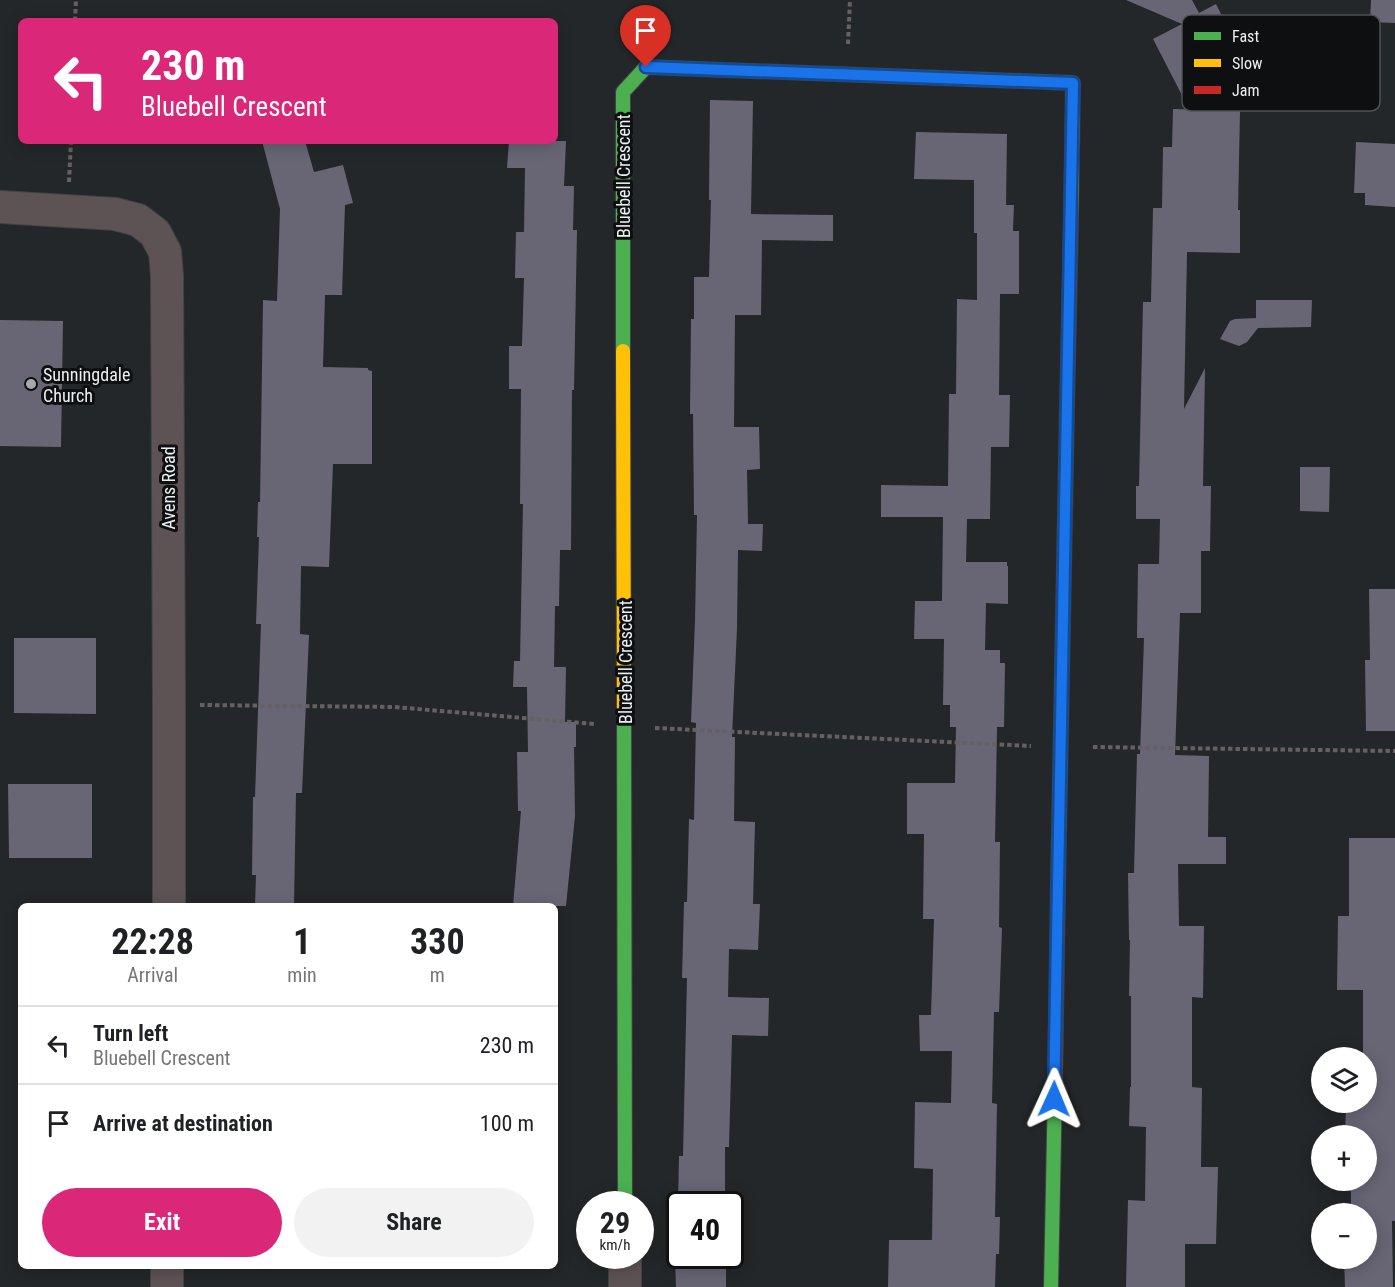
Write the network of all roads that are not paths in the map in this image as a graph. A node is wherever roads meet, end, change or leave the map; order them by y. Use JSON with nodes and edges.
{"nodes":[{"id":1,"x":0,"y":207,"type":"edge"},
{"id":2,"x":169,"y":903,"type":"edge"},
{"id":3,"x":625,"y":1191,"type":"edge"},
{"id":4,"x":167,"y":1269,"type":"edge"},
{"id":5,"x":625,"y":1269,"type":"edge"},
{"id":6,"x":167,"y":1287,"type":"edge"},
{"id":7,"x":625,"y":1287,"type":"edge"},
{"id":8,"x":1051,"y":1287,"type":"edge"}],
"edges":[{"from":1,"to":2,"type":"street","name":"Avens Road"},
{"from":3,"to":8,"type":"street","name":"Bluebell Crescent"},
{"from":4,"to":6,"type":"street"},
{"from":5,"to":7,"type":"street"}]}
